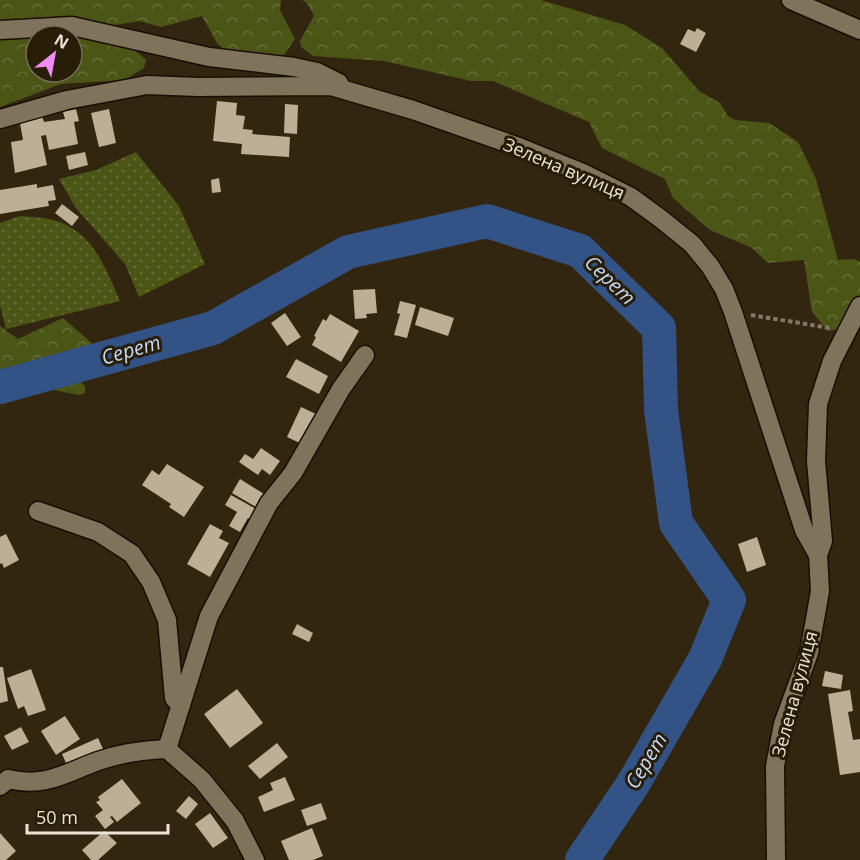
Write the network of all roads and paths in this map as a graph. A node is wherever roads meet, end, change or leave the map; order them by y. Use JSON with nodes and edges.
{"nodes":[{"id":1,"x":791,"y":0,"type":"edge"},
{"id":2,"x":0,"y":30,"type":"edge"},
{"id":3,"x":860,"y":30,"type":"edge"},
{"id":4,"x":362,"y":94,"type":"junction"},
{"id":5,"x":0,"y":119,"type":"edge"},
{"id":6,"x":860,"y":306,"type":"edge"},
{"id":7,"x":733,"y":312,"type":"junction"},
{"id":8,"x":847,"y":331,"type":"junction"},
{"id":9,"x":365,"y":355,"type":"dead end"},
{"id":10,"x":38,"y":511,"type":"dead end"},
{"id":11,"x":818,"y":555,"type":"junction"},
{"id":12,"x":181,"y":706,"type":"junction"},
{"id":13,"x":167,"y":749,"type":"junction"},
{"id":14,"x":0,"y":786,"type":"edge"},
{"id":15,"x":255,"y":860,"type":"edge"},
{"id":16,"x":776,"y":860,"type":"edge"}],
"edges":[{"from":1,"to":3,"type":"street"},
{"from":2,"to":4,"type":"street"},
{"from":4,"to":5,"type":"street","name":"Зелена вулиця"},
{"from":4,"to":7,"type":"street","name":"Зелена вулиця"},
{"from":6,"to":8,"type":"street"},
{"from":7,"to":8,"type":"path"},
{"from":7,"to":11,"type":"street","name":"Зелена вулиця"},
{"from":8,"to":11,"type":"street"},
{"from":9,"to":12,"type":"street"},
{"from":10,"to":12,"type":"street"},
{"from":11,"to":16,"type":"street","name":"Зелена вулиця"},
{"from":12,"to":13,"type":"street"},
{"from":13,"to":14,"type":"street"},
{"from":13,"to":15,"type":"street"}]}
